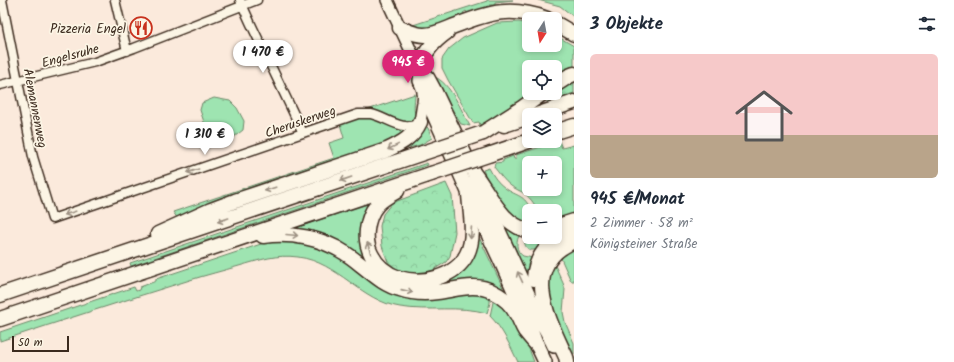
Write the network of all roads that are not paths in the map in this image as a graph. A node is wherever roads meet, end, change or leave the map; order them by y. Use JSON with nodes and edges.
{"nodes":[{"id":1,"x":2,"y":0,"type":"edge"},
{"id":2,"x":115,"y":0,"type":"edge"},
{"id":3,"x":257,"y":0,"type":"edge"},
{"id":4,"x":387,"y":0,"type":"edge"},
{"id":5,"x":242,"y":3,"type":"edge"},
{"id":6,"x":522,"y":12,"type":"edge"},
{"id":7,"x":458,"y":25,"type":"junction"},
{"id":8,"x":562,"y":27,"type":"edge"},
{"id":9,"x":400,"y":28,"type":"junction"},
{"id":10,"x":574,"y":34,"type":"edge"},
{"id":11,"x":127,"y":51,"type":"junction"},
{"id":12,"x":419,"y":69,"type":"junction"},
{"id":13,"x":574,"y":74,"type":"edge"},
{"id":14,"x":562,"y":80,"type":"edge"},
{"id":15,"x":18,"y":81,"type":"junction"},
{"id":16,"x":0,"y":85,"type":"edge"},
{"id":17,"x":424,"y":93,"type":"junction"},
{"id":18,"x":532,"y":100,"type":"edge"},
{"id":19,"x":574,"y":102,"type":"edge"},
{"id":20,"x":556,"y":108,"type":"edge"},
{"id":21,"x":522,"y":119,"type":"edge"},
{"id":22,"x":420,"y":122,"type":"junction"},
{"id":23,"x":573,"y":126,"type":"edge"},
{"id":24,"x":562,"y":130,"type":"edge"},
{"id":25,"x":302,"y":133,"type":"junction"},
{"id":26,"x":483,"y":133,"type":"junction"},
{"id":27,"x":522,"y":143,"type":"edge"},
{"id":28,"x":431,"y":174,"type":"junction"},
{"id":29,"x":475,"y":175,"type":"junction"},
{"id":30,"x":469,"y":194,"type":"junction"},
{"id":31,"x":52,"y":219,"type":"joint"},
{"id":32,"x":574,"y":221,"type":"edge"},
{"id":33,"x":562,"y":225,"type":"edge"},
{"id":34,"x":522,"y":229,"type":"edge"},
{"id":35,"x":574,"y":231,"type":"edge"},
{"id":36,"x":574,"y":241,"type":"edge"},
{"id":37,"x":225,"y":243,"type":"junction"},
{"id":38,"x":103,"y":260,"type":"junction"},
{"id":39,"x":0,"y":295,"type":"edge"},
{"id":40,"x":0,"y":319,"type":"edge"},
{"id":41,"x":550,"y":337,"type":"junction"},
{"id":42,"x":537,"y":346,"type":"junction"},
{"id":43,"x":544,"y":362,"type":"edge"},
{"id":44,"x":562,"y":362,"type":"edge"},
{"id":45,"x":567,"y":362,"type":"edge"}],
"edges":[{"from":1,"to":15,"type":"street","name":"Alemannenweg"},
{"from":2,"to":11,"type":"street"},
{"from":3,"to":5,"type":"street","name":"Engelsruhe"},
{"from":4,"to":9,"type":"main road"},
{"from":5,"to":11,"type":"street","name":"Engelsruhe"},
{"from":5,"to":25,"type":"street"},
{"from":6,"to":7,"type":"highway"},
{"from":7,"to":9,"type":"highway"},
{"from":7,"to":12,"type":"highway"},
{"from":8,"to":10,"type":"highway"},
{"from":9,"to":12,"type":"main road"},
{"from":11,"to":15,"type":"street","name":"Engelsruhe"},
{"from":12,"to":17,"type":"main road"},
{"from":12,"to":29,"type":"highway"},
{"from":13,"to":14,"type":"highway"},
{"from":15,"to":16,"type":"street","name":"Engelsruhe"},
{"from":15,"to":31,"type":"street","name":"Alemannenweg"},
{"from":17,"to":22,"type":"main road"},
{"from":17,"to":30,"type":"highway"},
{"from":18,"to":26,"type":"highway"},
{"from":19,"to":20,"type":"highway"},
{"from":21,"to":26,"type":"highway"},
{"from":22,"to":25,"type":"street","name":"Cheruskerweg"},
{"from":22,"to":38,"type":"highway","one_way":true},
{"from":23,"to":24,"type":"highway"},
{"from":25,"to":31,"type":"street","name":"Cheruskerweg","one_way":true},
{"from":26,"to":38,"type":"highway","one_way":true,"bridge":true},
{"from":27,"to":28,"type":"highway","bridge":true},
{"from":30,"to":28,"type":"highway","one_way":true},
{"from":28,"to":37,"type":"highway"},
{"from":29,"to":34,"type":"highway"},
{"from":41,"to":29,"type":"highway","one_way":true},
{"from":30,"to":42,"type":"highway"},
{"from":32,"to":33,"type":"highway"},
{"from":35,"to":41,"type":"highway"},
{"from":36,"to":45,"type":"highway"},
{"from":37,"to":40,"type":"highway"},
{"from":37,"to":42,"type":"highway","one_way":true},
{"from":38,"to":39,"type":"highway"},
{"from":41,"to":44,"type":"highway"},
{"from":42,"to":43,"type":"highway"}]}
